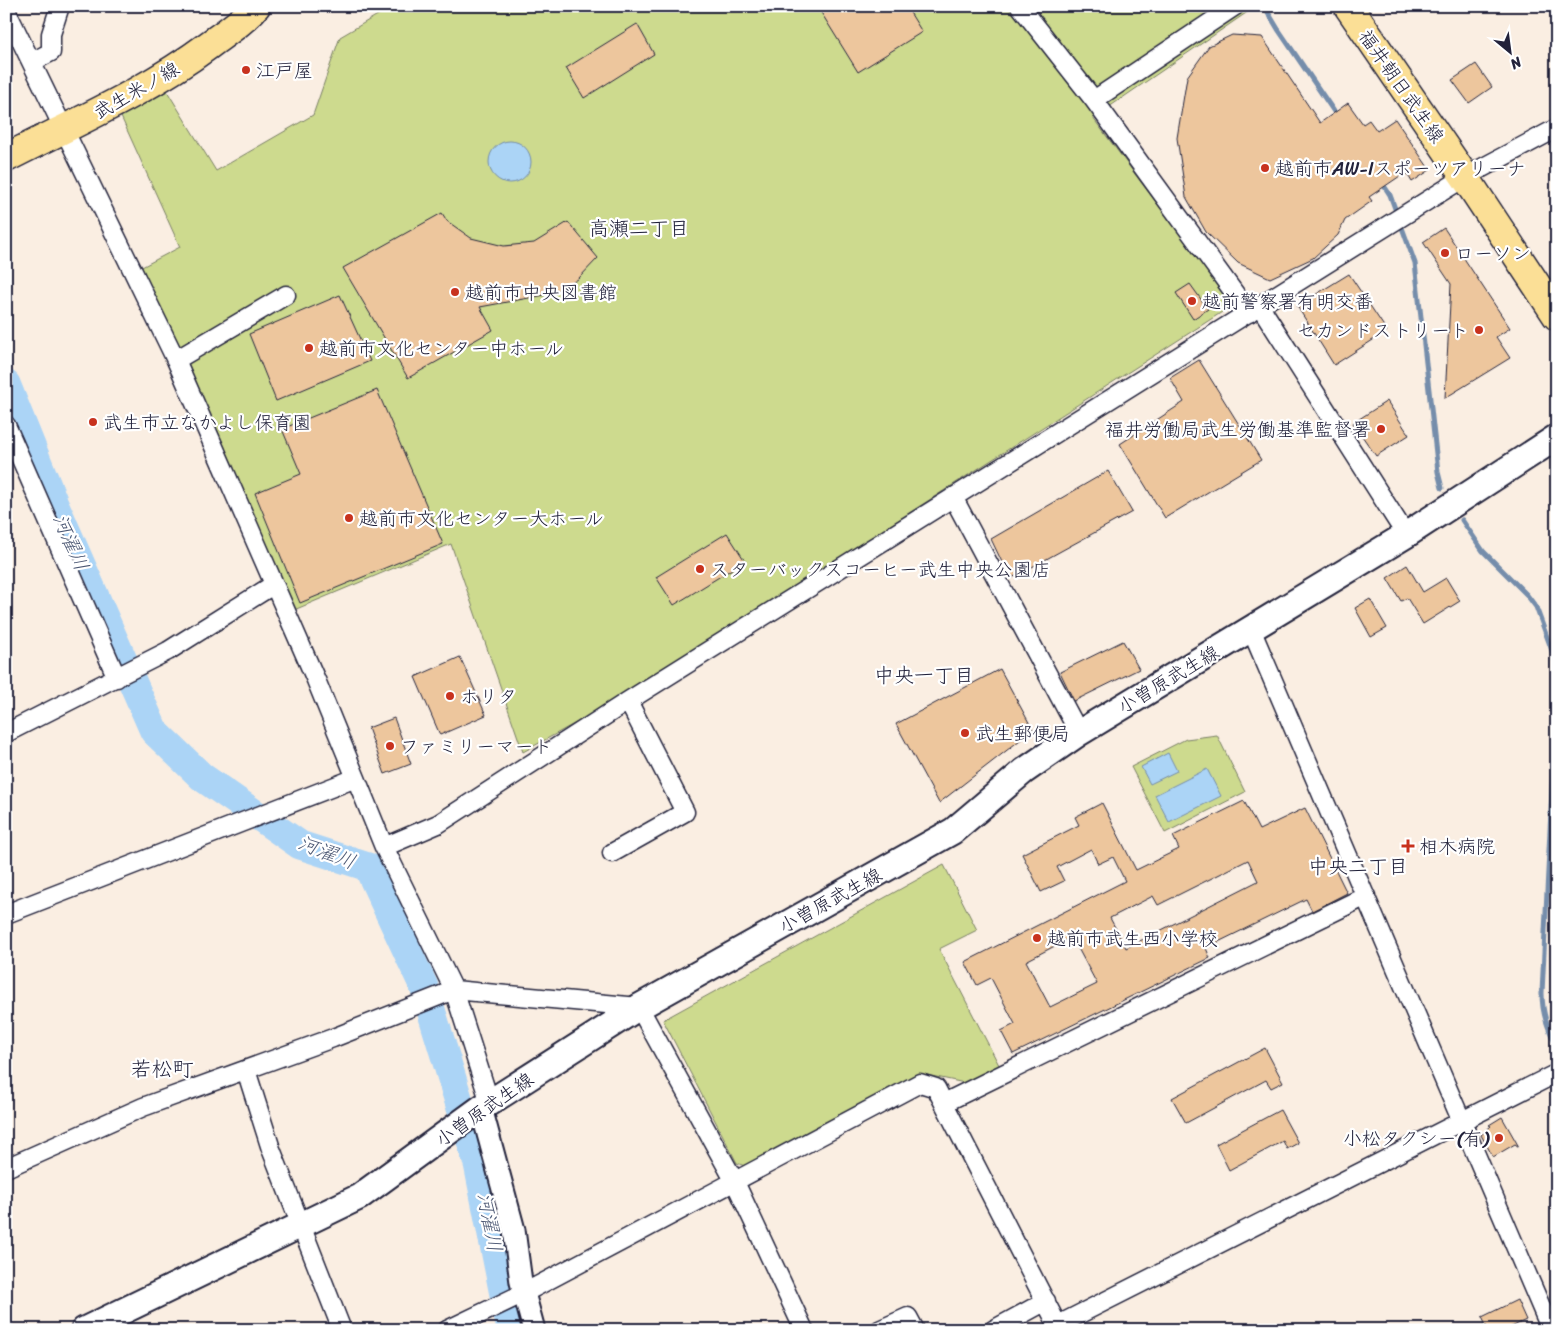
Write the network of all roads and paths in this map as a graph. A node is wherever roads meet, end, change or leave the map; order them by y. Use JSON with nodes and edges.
{"nodes":[{"id":1,"x":60,"y":6,"type":"edge"},
{"id":2,"x":1020,"y":6,"type":"edge"},
{"id":3,"x":1235,"y":6,"type":"edge"},
{"id":4,"x":1348,"y":6,"type":"edge"},
{"id":5,"x":255,"y":9,"type":"edge"},
{"id":6,"x":6,"y":10,"type":"edge"},
{"id":7,"x":32,"y":62,"type":"junction"},
{"id":8,"x":1094,"y":100,"type":"junction"},
{"id":9,"x":1557,"y":128,"type":"edge"},
{"id":10,"x":63,"y":129,"type":"junction"},
{"id":11,"x":6,"y":158,"type":"edge"},
{"id":12,"x":1465,"y":177,"type":"junction"},
{"id":13,"x":286,"y":295,"type":"dead end"},
{"id":14,"x":1254,"y":310,"type":"junction"},
{"id":15,"x":1557,"y":316,"type":"edge"},
{"id":16,"x":176,"y":360,"type":"junction"},
{"id":17,"x":6,"y":425,"type":"edge"},
{"id":18,"x":1557,"y":437,"type":"edge"},
{"id":19,"x":953,"y":497,"type":"junction"},
{"id":20,"x":1406,"y":534,"type":"junction"},
{"id":21,"x":274,"y":585,"type":"junction"},
{"id":22,"x":1251,"y":629,"type":"junction"},
{"id":23,"x":117,"y":678,"type":"junction"},
{"id":24,"x":628,"y":701,"type":"junction"},
{"id":25,"x":6,"y":733,"type":"edge"},
{"id":26,"x":1079,"y":733,"type":"junction"},
{"id":27,"x":356,"y":778,"type":"junction"},
{"id":28,"x":384,"y":847,"type":"junction"},
{"id":29,"x":612,"y":853,"type":"dead end"},
{"id":30,"x":1366,"y":896,"type":"junction"},
{"id":31,"x":6,"y":914,"type":"edge"},
{"id":32,"x":454,"y":990,"type":"junction"},
{"id":33,"x":639,"y":1007,"type":"junction"},
{"id":34,"x":246,"y":1070,"type":"junction"},
{"id":35,"x":1557,"y":1073,"type":"edge"},
{"id":36,"x":944,"y":1103,"type":"junction"},
{"id":37,"x":478,"y":1111,"type":"junction"},
{"id":38,"x":1461,"y":1121,"type":"junction"},
{"id":39,"x":6,"y":1168,"type":"edge"},
{"id":40,"x":735,"y":1182,"type":"junction"},
{"id":41,"x":301,"y":1225,"type":"junction"},
{"id":42,"x":524,"y":1293,"type":"junction"},
{"id":43,"x":1046,"y":1301,"type":"junction"},
{"id":44,"x":1059,"y":1328,"type":"edge"},
{"id":45,"x":84,"y":1330,"type":"edge"},
{"id":46,"x":342,"y":1330,"type":"edge"},
{"id":47,"x":447,"y":1330,"type":"edge"},
{"id":48,"x":534,"y":1330,"type":"edge"},
{"id":49,"x":804,"y":1330,"type":"edge"},
{"id":50,"x":879,"y":1330,"type":"edge"},
{"id":51,"x":915,"y":1330,"type":"edge"},
{"id":52,"x":993,"y":1330,"type":"edge"},
{"id":53,"x":1551,"y":1330,"type":"edge"}],
"edges":[{"from":1,"to":7,"type":"street"},
{"from":2,"to":8,"type":"street"},
{"from":3,"to":8,"type":"street"},
{"from":4,"to":12,"type":"main road","name":"福井朝日武生線"},
{"from":5,"to":10,"type":"main road","name":"武生米ノ線"},
{"from":6,"to":7,"type":"street"},
{"from":7,"to":10,"type":"street"},
{"from":8,"to":14,"type":"street"},
{"from":9,"to":12,"type":"street"},
{"from":10,"to":11,"type":"main road","name":"武生米ノ線"},
{"from":10,"to":16,"type":"street"},
{"from":12,"to":14,"type":"street"},
{"from":12,"to":15,"type":"main road","name":"福井朝日武生線"},
{"from":13,"to":16,"type":"street"},
{"from":14,"to":19,"type":"street"},
{"from":14,"to":20,"type":"street"},
{"from":16,"to":21,"type":"street"},
{"from":17,"to":23,"type":"street"},
{"from":18,"to":20,"type":"main road","name":"小曽原武生線"},
{"from":19,"to":24,"type":"street"},
{"from":19,"to":26,"type":"street"},
{"from":20,"to":22,"type":"main road","name":"小曽原武生線"},
{"from":21,"to":23,"type":"street"},
{"from":21,"to":27,"type":"street"},
{"from":22,"to":26,"type":"main road","name":"小曽原武生線"},
{"from":22,"to":30,"type":"street"},
{"from":23,"to":25,"type":"street"},
{"from":24,"to":28,"type":"street"},
{"from":24,"to":29,"type":"street"},
{"from":26,"to":33,"type":"main road","name":"小曽原武生線"},
{"from":27,"to":28,"type":"street"},
{"from":27,"to":31,"type":"street"},
{"from":28,"to":32,"type":"street"},
{"from":30,"to":36,"type":"street"},
{"from":30,"to":38,"type":"street"},
{"from":32,"to":33,"type":"street"},
{"from":32,"to":34,"type":"street"},
{"from":32,"to":37,"type":"street"},
{"from":33,"to":37,"type":"main road","name":"小曽原武生線"},
{"from":33,"to":40,"type":"street"},
{"from":34,"to":39,"type":"street"},
{"from":34,"to":41,"type":"street"},
{"from":35,"to":38,"type":"street"},
{"from":36,"to":40,"type":"street"},
{"from":36,"to":43,"type":"street"},
{"from":37,"to":41,"type":"main road","name":"小曽原武生線"},
{"from":37,"to":42,"type":"street"},
{"from":38,"to":44,"type":"street"},
{"from":38,"to":53,"type":"street"},
{"from":40,"to":42,"type":"street"},
{"from":40,"to":49,"type":"street"},
{"from":41,"to":45,"type":"main road","name":"小曽原武生線"},
{"from":41,"to":46,"type":"street"},
{"from":42,"to":47,"type":"street"},
{"from":42,"to":48,"type":"street"},
{"from":43,"to":44,"type":"street"},
{"from":43,"to":52,"type":"street"},
{"from":50,"to":51,"type":"street"}]}
